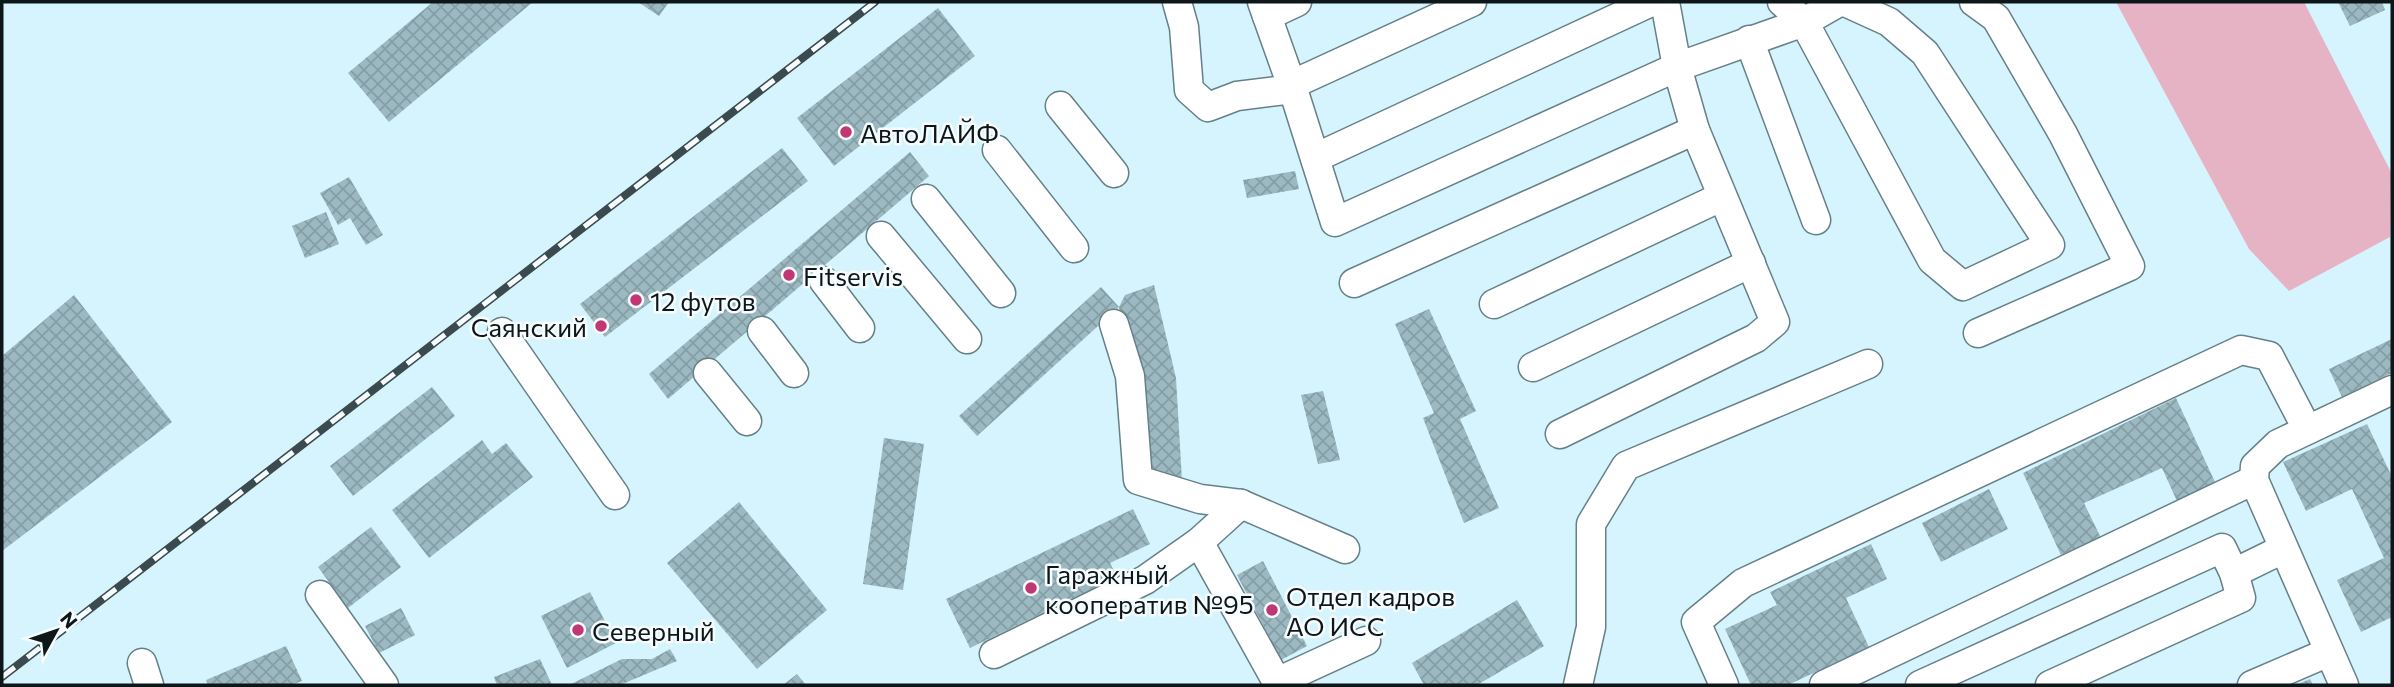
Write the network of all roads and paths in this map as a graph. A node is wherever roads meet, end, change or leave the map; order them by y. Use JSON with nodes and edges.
{"nodes":[{"id":1,"x":1177,"y":2,"type":"edge"},
{"id":2,"x":1297,"y":2,"type":"edge"},
{"id":3,"x":1472,"y":2,"type":"edge"},
{"id":4,"x":1651,"y":2,"type":"edge"},
{"id":5,"x":1665,"y":2,"type":"edge"},
{"id":6,"x":1782,"y":2,"type":"edge"},
{"id":7,"x":1839,"y":2,"type":"edge"},
{"id":8,"x":1845,"y":2,"type":"edge"},
{"id":9,"x":1974,"y":2,"type":"edge"},
{"id":10,"x":1265,"y":9,"type":"edge"},
{"id":11,"x":1804,"y":22,"type":"junction"},
{"id":12,"x":1749,"y":40,"type":"junction"},
{"id":13,"x":1677,"y":67,"type":"junction"},
{"id":14,"x":1292,"y":87,"type":"junction"},
{"id":15,"x":1060,"y":106,"type":"dead end"},
{"id":16,"x":1695,"y":130,"type":"junction"},
{"id":17,"x":997,"y":150,"type":"dead end"},
{"id":18,"x":1315,"y":158,"type":"junction"},
{"id":19,"x":1114,"y":173,"type":"dead end"},
{"id":20,"x":1721,"y":197,"type":"junction"},
{"id":21,"x":926,"y":199,"type":"dead end"},
{"id":22,"x":1816,"y":220,"type":"dead end"},
{"id":23,"x":881,"y":236,"type":"dead end"},
{"id":24,"x":1074,"y":248,"type":"dead end"},
{"id":25,"x":1751,"y":263,"type":"junction"},
{"id":26,"x":824,"y":281,"type":"dead end"},
{"id":27,"x":1354,"y":283,"type":"dead end"},
{"id":28,"x":1001,"y":293,"type":"dead end"},
{"id":29,"x":1494,"y":304,"type":"dead end"},
{"id":30,"x":1114,"y":324,"type":"dead end"},
{"id":31,"x":860,"y":328,"type":"dead end"},
{"id":32,"x":762,"y":331,"type":"dead end"},
{"id":33,"x":502,"y":332,"type":"dead end"},
{"id":34,"x":1978,"y":333,"type":"dead end"},
{"id":35,"x":967,"y":339,"type":"dead end"},
{"id":36,"x":1868,"y":363,"type":"dead end"},
{"id":37,"x":1534,"y":367,"type":"dead end"},
{"id":38,"x":708,"y":373,"type":"dead end"},
{"id":39,"x":794,"y":373,"type":"dead end"},
{"id":40,"x":2392,"y":390,"type":"edge"},
{"id":41,"x":747,"y":421,"type":"dead end"},
{"id":42,"x":2307,"y":429,"type":"junction"},
{"id":43,"x":1560,"y":434,"type":"dead end"},
{"id":44,"x":2254,"y":480,"type":"junction"},
{"id":45,"x":615,"y":495,"type":"dead end"},
{"id":46,"x":1241,"y":504,"type":"junction"},
{"id":47,"x":1199,"y":542,"type":"junction"},
{"id":48,"x":1345,"y":549,"type":"dead end"},
{"id":49,"x":2283,"y":549,"type":"junction"},
{"id":50,"x":2234,"y":573,"type":"junction"},
{"id":51,"x":320,"y":595,"type":"dead end"},
{"id":52,"x":1366,"y":641,"type":"dead end"},
{"id":53,"x":2329,"y":652,"type":"junction"},
{"id":54,"x":994,"y":653,"type":"dead end"},
{"id":55,"x":384,"y":685,"type":"edge"},
{"id":56,"x":1578,"y":685,"type":"edge"},
{"id":57,"x":1724,"y":685,"type":"edge"},
{"id":58,"x":1824,"y":685,"type":"edge"},
{"id":59,"x":1920,"y":685,"type":"edge"},
{"id":60,"x":2050,"y":685,"type":"edge"},
{"id":61,"x":2252,"y":685,"type":"edge"},
{"id":62,"x":2344,"y":685,"type":"edge"}],
"edges":[{"from":1,"to":14,"type":"lane"},
{"from":2,"to":10,"type":"lane"},
{"from":3,"to":14,"type":"lane"},
{"from":4,"to":18,"type":"lane"},
{"from":5,"to":13,"type":"lane"},
{"from":6,"to":11,"type":"lane"},
{"from":7,"to":11,"type":"lane"},
{"from":8,"to":11,"type":"lane"},
{"from":9,"to":34,"type":"lane"},
{"from":10,"to":14,"type":"lane"},
{"from":11,"to":12,"type":"lane"},
{"from":12,"to":13,"type":"lane"},
{"from":12,"to":22,"type":"lane"},
{"from":13,"to":16,"type":"lane"},
{"from":13,"to":18,"type":"lane"},
{"from":14,"to":18,"type":"lane"},
{"from":15,"to":19,"type":"lane"},
{"from":16,"to":20,"type":"lane"},
{"from":16,"to":27,"type":"lane"},
{"from":17,"to":24,"type":"lane"},
{"from":20,"to":25,"type":"lane"},
{"from":20,"to":29,"type":"lane"},
{"from":21,"to":28,"type":"lane"},
{"from":23,"to":35,"type":"lane"},
{"from":25,"to":37,"type":"lane"},
{"from":25,"to":43,"type":"lane"},
{"from":26,"to":31,"type":"lane"},
{"from":30,"to":46,"type":"lane"},
{"from":32,"to":39,"type":"lane"},
{"from":33,"to":45,"type":"lane"},
{"from":36,"to":56,"type":"lane"},
{"from":38,"to":41,"type":"lane"},
{"from":40,"to":42,"type":"lane"},
{"from":42,"to":44,"type":"lane"},
{"from":42,"to":57,"type":"lane"},
{"from":44,"to":49,"type":"lane"},
{"from":44,"to":58,"type":"lane"},
{"from":46,"to":47,"type":"lane"},
{"from":46,"to":48,"type":"lane"},
{"from":47,"to":52,"type":"lane"},
{"from":47,"to":54,"type":"lane"},
{"from":49,"to":50,"type":"lane"},
{"from":49,"to":53,"type":"lane"},
{"from":50,"to":59,"type":"lane"},
{"from":50,"to":60,"type":"lane"},
{"from":51,"to":55,"type":"lane"},
{"from":53,"to":61,"type":"lane"},
{"from":53,"to":62,"type":"lane"}]}
